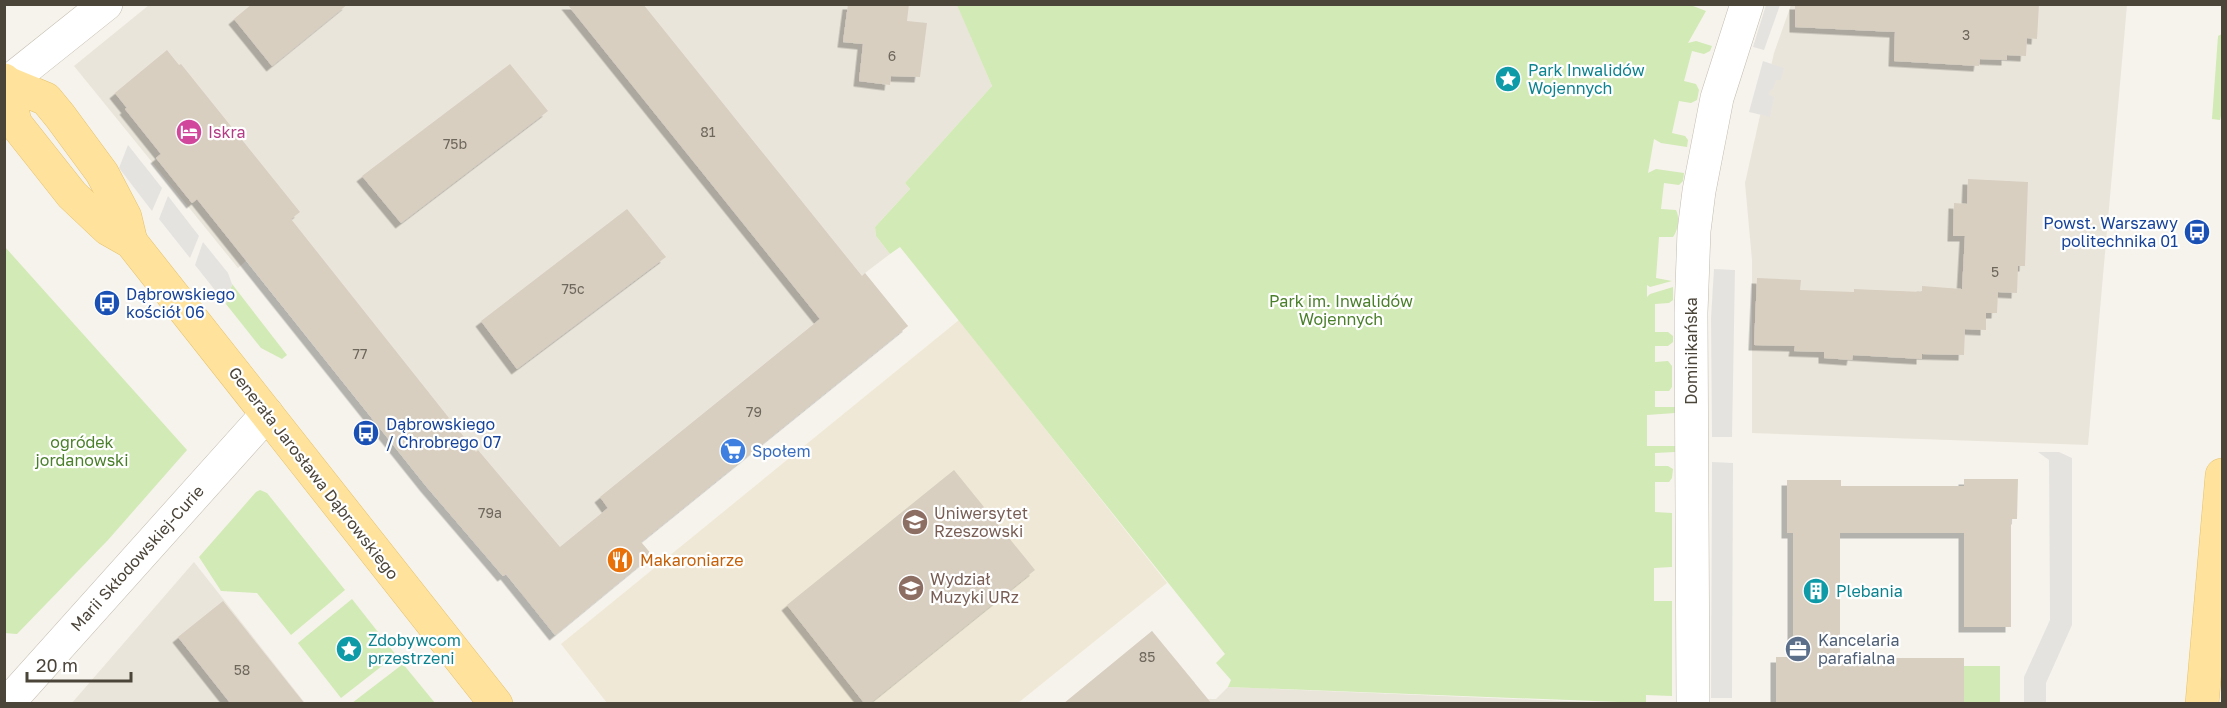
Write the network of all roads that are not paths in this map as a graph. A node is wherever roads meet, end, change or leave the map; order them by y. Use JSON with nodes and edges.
{"nodes":[{"id":1,"x":106,"y":4,"type":"edge"},
{"id":2,"x":1748,"y":4,"type":"edge"},
{"id":3,"x":6,"y":82,"type":"edge"},
{"id":4,"x":267,"y":414,"type":"junction"},
{"id":5,"x":2223,"y":475,"type":"edge"},
{"id":6,"x":2207,"y":658,"type":"junction"},
{"id":7,"x":2223,"y":687,"type":"edge"},
{"id":8,"x":7,"y":704,"type":"edge"},
{"id":9,"x":496,"y":704,"type":"edge"},
{"id":10,"x":1693,"y":704,"type":"edge"},
{"id":11,"x":2202,"y":704,"type":"edge"}],
"edges":[{"from":1,"to":3,"type":"street"},
{"from":2,"to":10,"type":"street","name":"Dominikańska"},
{"from":3,"to":4,"type":"main road","name":"Generała Jarosława Dąbrowskiego"},
{"from":4,"to":8,"type":"street","name":"Marii Skłodowskiej-Curie"},
{"from":4,"to":9,"type":"main road","name":"Generała Jarosława Dąbrowskiego"},
{"from":5,"to":6,"type":"main road"},
{"from":6,"to":7,"type":"main road"},
{"from":6,"to":11,"type":"main road"}]}
